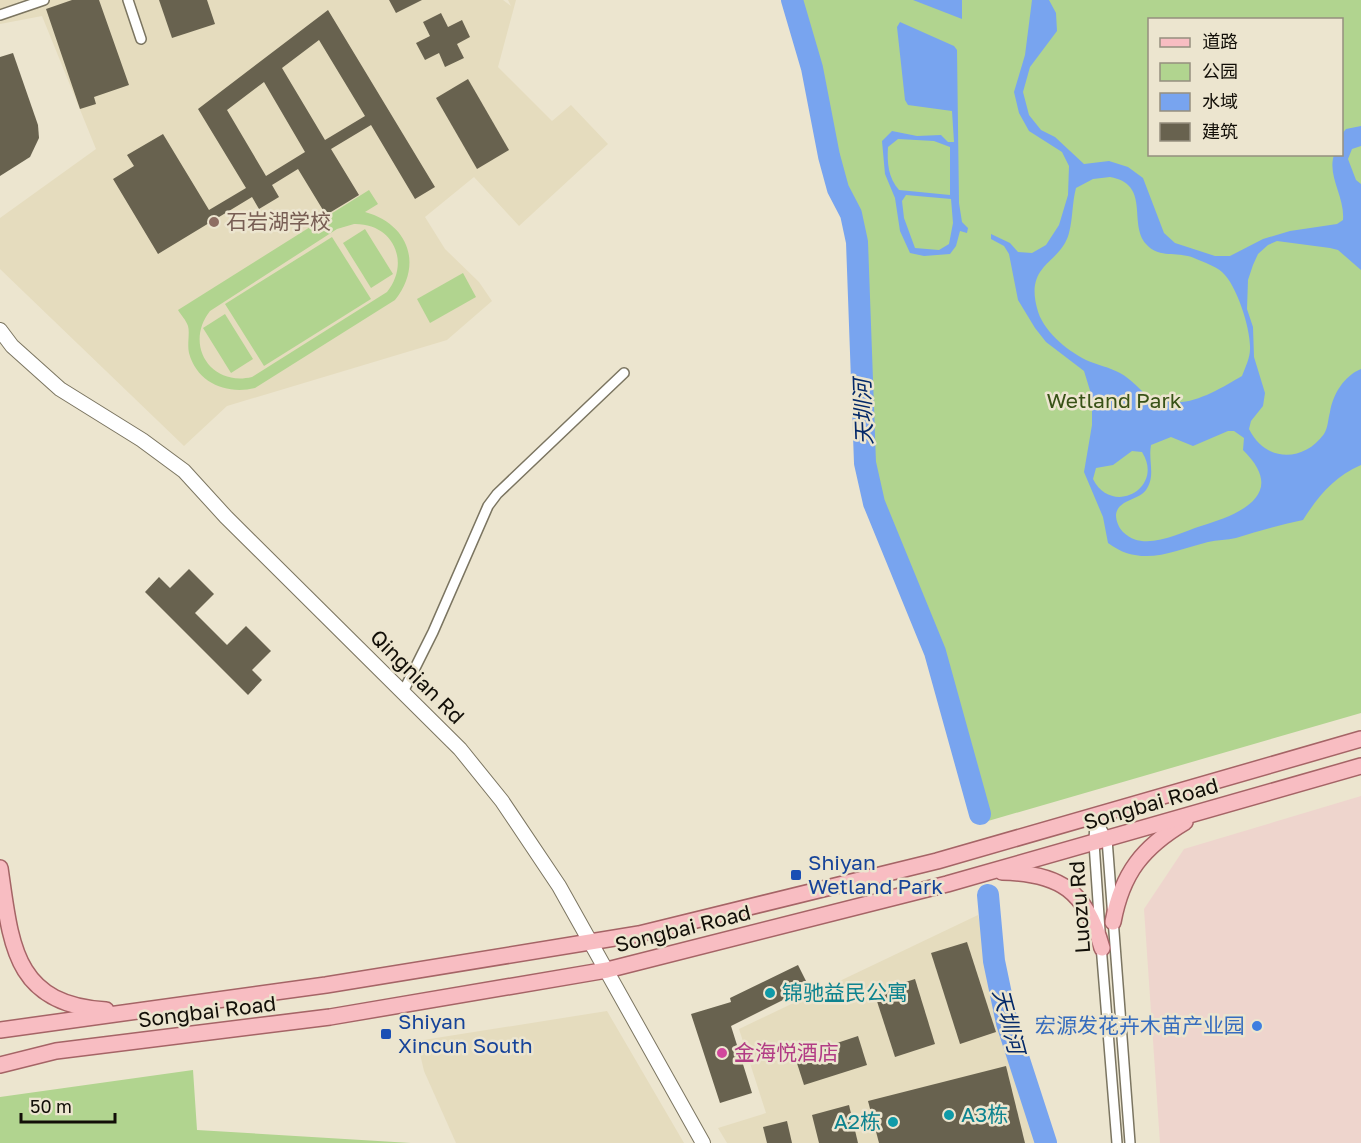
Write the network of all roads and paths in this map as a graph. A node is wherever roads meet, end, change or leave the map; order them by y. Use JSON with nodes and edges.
{"nodes":[{"id":1,"x":44,"y":0,"type":"edge"},
{"id":2,"x":128,"y":0,"type":"edge"},
{"id":3,"x":0,"y":15,"type":"edge"},
{"id":4,"x":141,"y":39,"type":"dead end"},
{"id":5,"x":0,"y":330,"type":"edge"},
{"id":6,"x":624,"y":373,"type":"dead end"},
{"id":7,"x":403,"y":692,"type":"junction"},
{"id":8,"x":1361,"y":739,"type":"edge"},
{"id":9,"x":1361,"y":766,"type":"edge"},
{"id":10,"x":1206,"y":810,"type":"junction"},
{"id":11,"x":1095,"y":817,"type":"junction"},
{"id":12,"x":1100,"y":841,"type":"junction"},
{"id":13,"x":0,"y":868,"type":"edge"},
{"id":14,"x":984,"y":873,"type":"junction"},
{"id":15,"x":1113,"y":922,"type":"junction"},
{"id":16,"x":590,"y":943,"type":"junction"},
{"id":17,"x":1102,"y":948,"type":"junction"},
{"id":18,"x":606,"y":970,"type":"junction"},
{"id":19,"x":136,"y":1011,"type":"junction"},
{"id":20,"x":0,"y":1030,"type":"edge"},
{"id":21,"x":56,"y":1051,"type":"junction"},
{"id":22,"x":0,"y":1058,"type":"edge"},
{"id":23,"x":0,"y":1065,"type":"edge"},
{"id":24,"x":703,"y":1143,"type":"edge"},
{"id":25,"x":1117,"y":1143,"type":"edge"},
{"id":26,"x":1130,"y":1143,"type":"edge"}],
"edges":[{"from":1,"to":3,"type":"street"},
{"from":2,"to":4,"type":"street"},
{"from":5,"to":7,"type":"street","name":"Qingnian Rd"},
{"from":6,"to":7,"type":"street"},
{"from":7,"to":16,"type":"street","name":"Qingnian Rd"},
{"from":8,"to":11,"type":"main road","name":"Songbai Road"},
{"from":9,"to":10,"type":"main road","name":"Songbai Road"},
{"from":10,"to":12,"type":"main road","name":"Songbai Road"},
{"from":10,"to":15,"type":"main road"},
{"from":11,"to":12,"type":"street","name":"Luozu Rd"},
{"from":11,"to":16,"type":"main road","name":"Songbai Road"},
{"from":12,"to":14,"type":"main road","name":"Songbai Road"},
{"from":12,"to":15,"type":"street","name":"Luozu Rd"},
{"from":12,"to":17,"type":"street","name":"Luozu Rd"},
{"from":13,"to":19,"type":"main road"},
{"from":14,"to":17,"type":"main road"},
{"from":14,"to":18,"type":"main road","name":"Songbai Road"},
{"from":15,"to":26,"type":"street","name":"Luozu Rd"},
{"from":16,"to":18,"type":"street","name":"Qingnian Rd"},
{"from":16,"to":19,"type":"main road","name":"Songbai Road"},
{"from":17,"to":25,"type":"street","name":"Luozu Rd"},
{"from":18,"to":21,"type":"main road","name":"Songbai Road"},
{"from":18,"to":24,"type":"street","name":"Qingnian Rd"},
{"from":19,"to":20,"type":"main road","name":"Songbai Road"},
{"from":21,"to":22,"type":"main road"},
{"from":21,"to":23,"type":"main road","name":"Songbai Road"}]}
